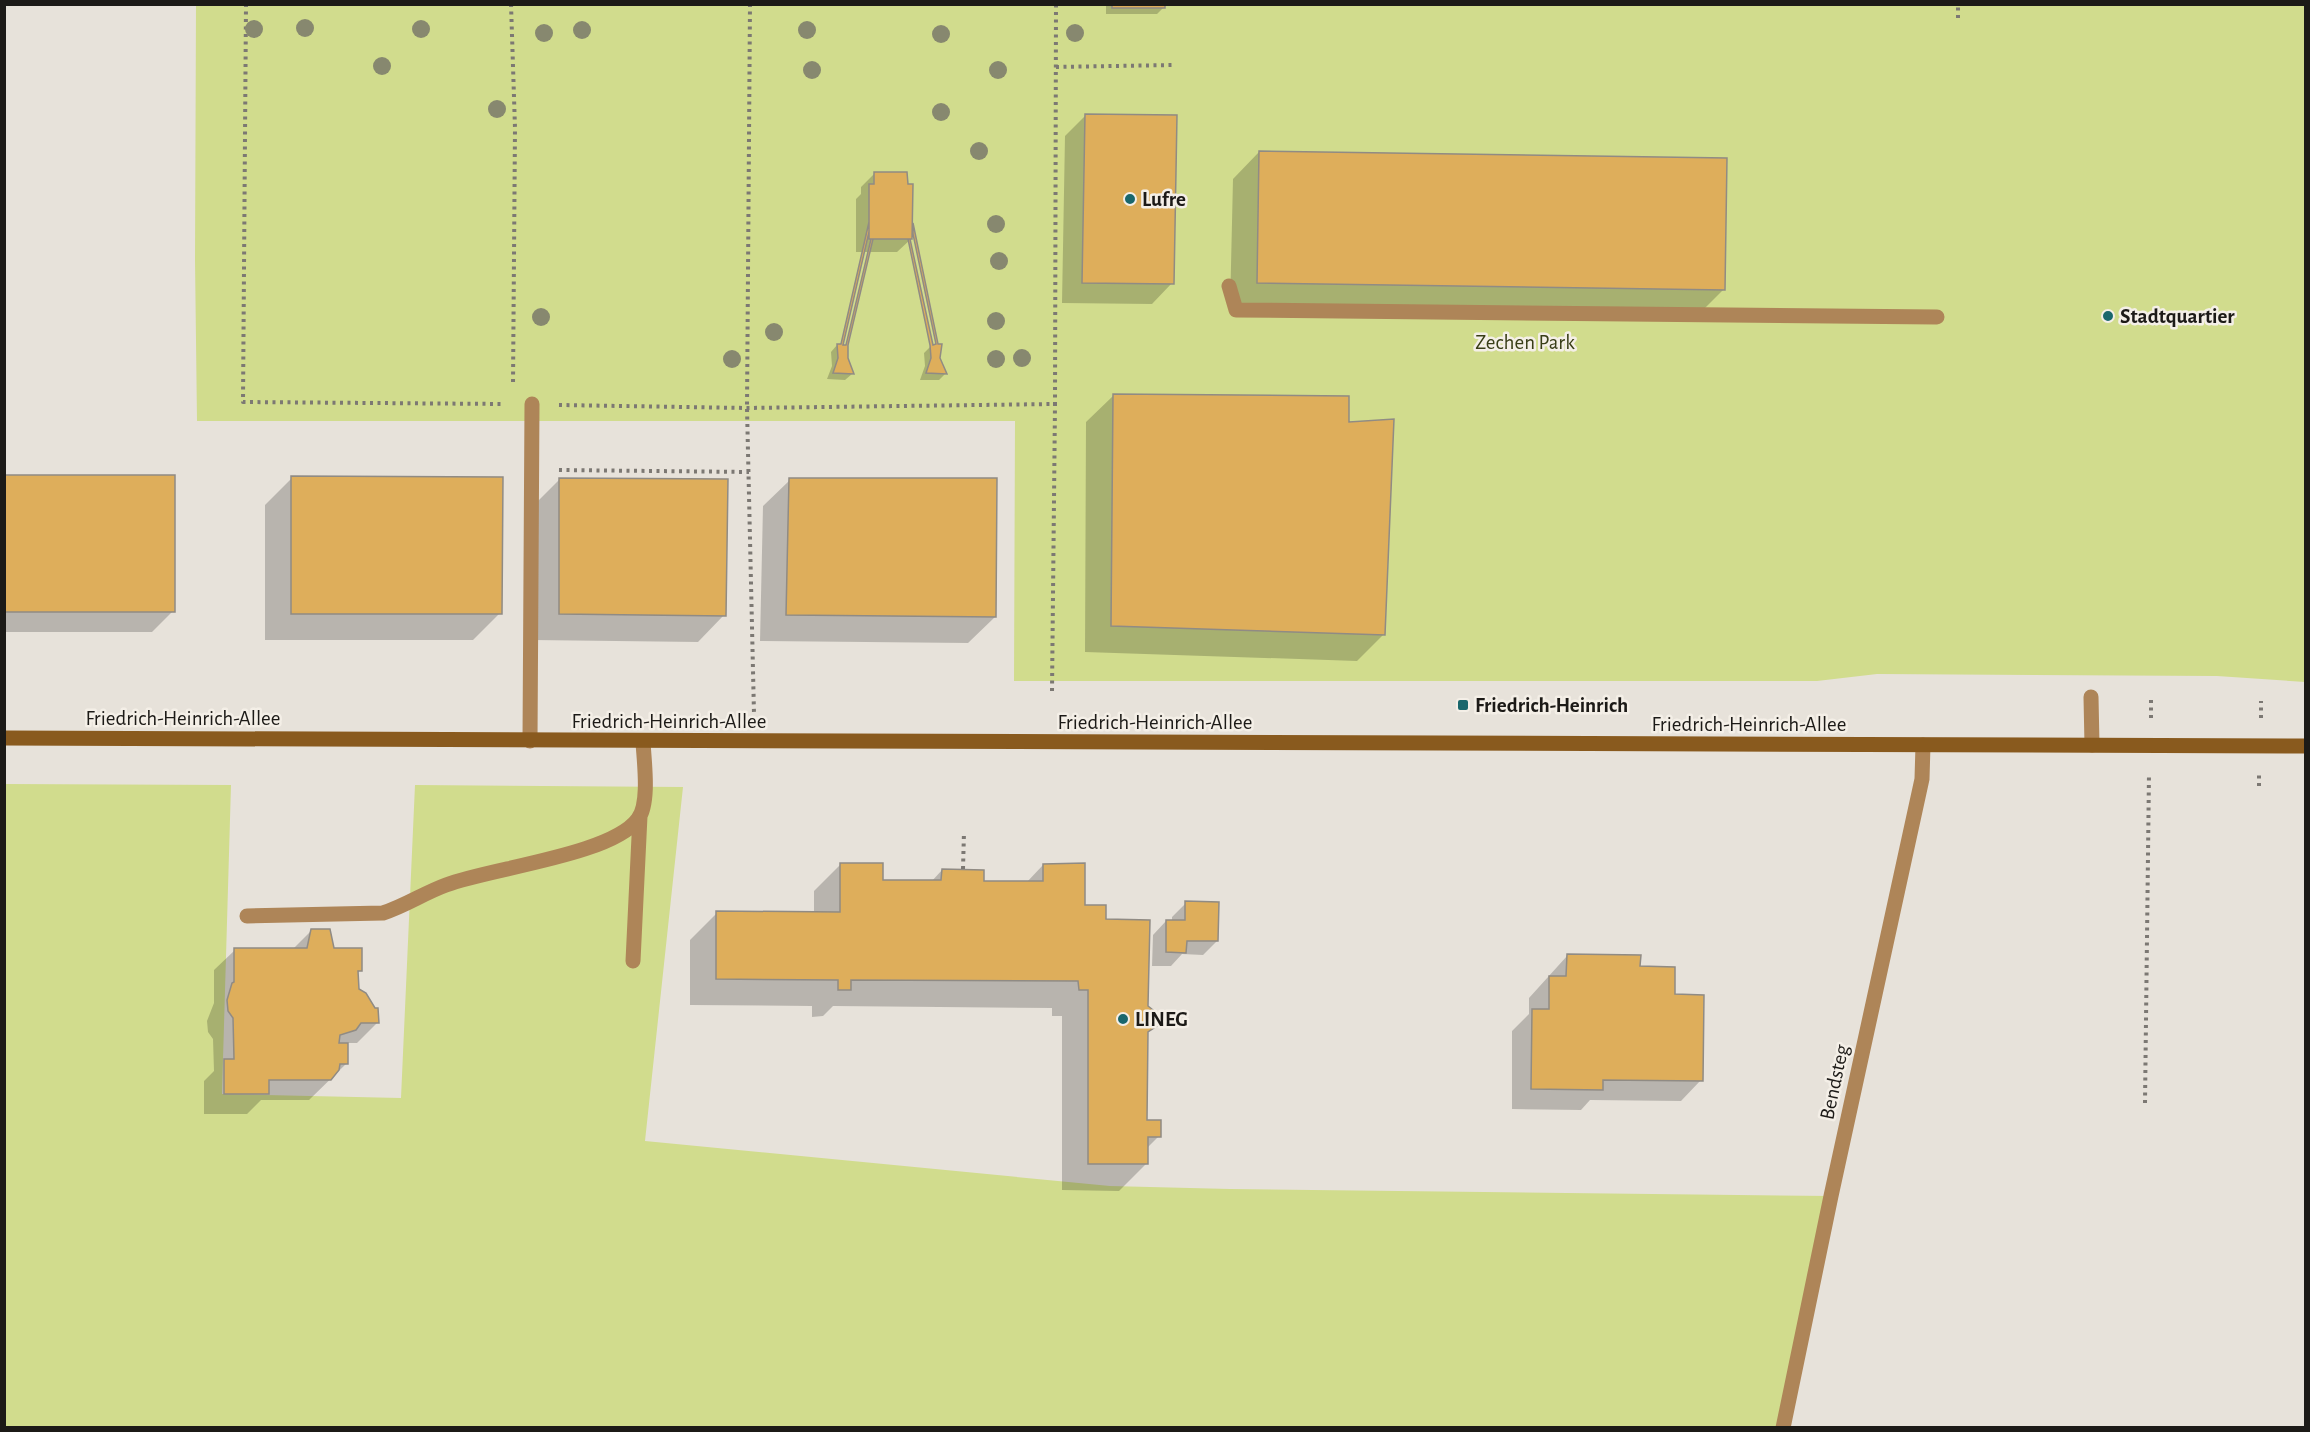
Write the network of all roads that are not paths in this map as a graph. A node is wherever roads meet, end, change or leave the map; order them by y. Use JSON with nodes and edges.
{"nodes":[{"id":1,"x":1228,"y":286,"type":"dead end"},
{"id":2,"x":1937,"y":316,"type":"dead end"},
{"id":3,"x":532,"y":404,"type":"road end"},
{"id":4,"x":2091,"y":697,"type":"dead end"},
{"id":5,"x":4,"y":738,"type":"edge"},
{"id":6,"x":530,"y":741,"type":"junction"},
{"id":7,"x":643,"y":742,"type":"junction"},
{"id":8,"x":2092,"y":745,"type":"junction"},
{"id":9,"x":1923,"y":746,"type":"junction"},
{"id":10,"x":2306,"y":746,"type":"edge"},
{"id":11,"x":640,"y":816,"type":"junction"},
{"id":12,"x":247,"y":916,"type":"dead end"},
{"id":13,"x":633,"y":961,"type":"dead end"},
{"id":14,"x":1784,"y":1428,"type":"edge"}],
"edges":[{"from":1,"to":2,"type":"street"},
{"from":3,"to":6,"type":"street"},
{"from":4,"to":8,"type":"street"},
{"from":5,"to":6,"type":"main road","name":"Friedrich-Heinrich-Allee"},
{"from":6,"to":7,"type":"main road","name":"Friedrich-Heinrich-Allee"},
{"from":7,"to":9,"type":"main road","name":"Friedrich-Heinrich-Allee"},
{"from":7,"to":11,"type":"street"},
{"from":8,"to":9,"type":"main road","name":"Friedrich-Heinrich-Allee"},
{"from":8,"to":10,"type":"main road","name":"Friedrich-Heinrich-Allee"},
{"from":9,"to":14,"type":"street","name":"Bendsteg"},
{"from":11,"to":12,"type":"street"},
{"from":11,"to":13,"type":"street"}]}
